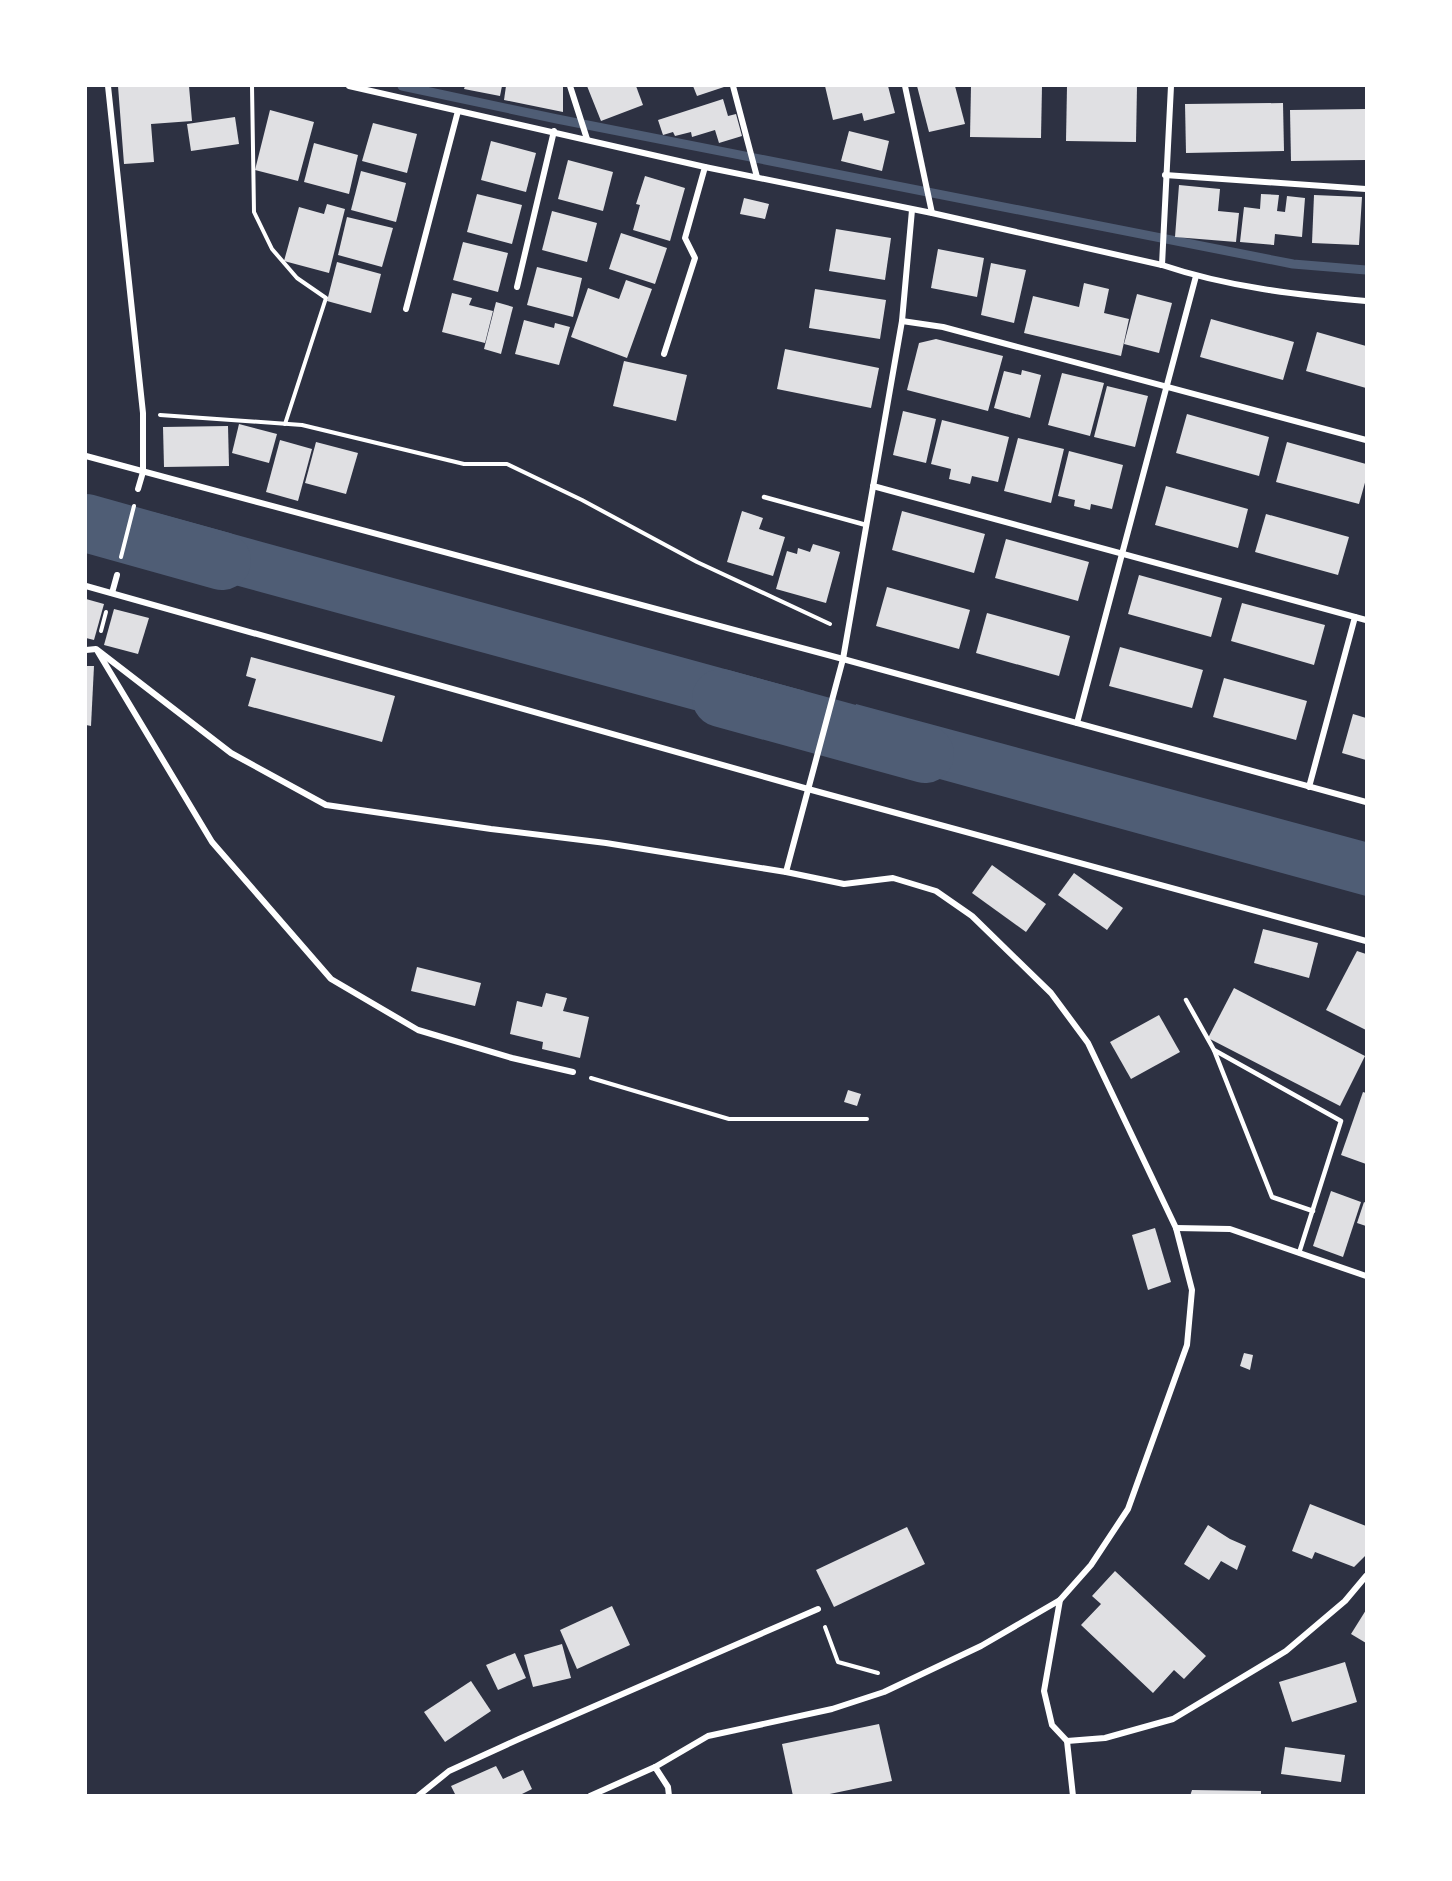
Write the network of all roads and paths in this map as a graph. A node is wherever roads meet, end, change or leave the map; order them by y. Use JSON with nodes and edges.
{"nodes":[{"id":1,"x":108,"y":86,"type":"edge"},
{"id":2,"x":252,"y":86,"type":"edge"},
{"id":3,"x":349,"y":86,"type":"edge"},
{"id":4,"x":570,"y":86,"type":"edge"},
{"id":5,"x":733,"y":86,"type":"edge"},
{"id":6,"x":905,"y":86,"type":"edge"},
{"id":7,"x":1171,"y":86,"type":"edge"},
{"id":8,"x":458,"y":111,"type":"junction"},
{"id":9,"x":554,"y":131,"type":"junction"},
{"id":10,"x":587,"y":140,"type":"junction"},
{"id":11,"x":705,"y":167,"type":"junction"},
{"id":12,"x":1165,"y":175,"type":"junction"},
{"id":13,"x":757,"y":177,"type":"junction"},
{"id":14,"x":1366,"y":189,"type":"edge"},
{"id":15,"x":912,"y":210,"type":"junction"},
{"id":16,"x":932,"y":213,"type":"junction"},
{"id":17,"x":1162,"y":265,"type":"junction"},
{"id":18,"x":1196,"y":276,"type":"junction"},
{"id":19,"x":517,"y":287,"type":"dead end"},
{"id":20,"x":1366,"y":301,"type":"edge"},
{"id":21,"x":406,"y":309,"type":"dead end"},
{"id":22,"x":902,"y":321,"type":"junction"},
{"id":23,"x":664,"y":354,"type":"dead end"},
{"id":24,"x":1167,"y":387,"type":"junction"},
{"id":25,"x":143,"y":413,"type":"junction"},
{"id":26,"x":285,"y":424,"type":"junction"},
{"id":27,"x":1366,"y":440,"type":"edge"},
{"id":28,"x":86,"y":456,"type":"edge"},
{"id":29,"x":143,"y":472,"type":"junction"},
{"id":30,"x":873,"y":486,"type":"junction"},
{"id":31,"x":138,"y":489,"type":"joint"},
{"id":32,"x":764,"y":497,"type":"dead end"},
{"id":33,"x":866,"y":525,"type":"junction"},
{"id":34,"x":1122,"y":554,"type":"junction"},
{"id":35,"x":117,"y":575,"type":"joint"},
{"id":36,"x":86,"y":586,"type":"edge"},
{"id":37,"x":112,"y":593,"type":"junction"},
{"id":38,"x":1355,"y":617,"type":"junction"},
{"id":39,"x":1366,"y":620,"type":"edge"},
{"id":40,"x":848,"y":632,"type":"junction"},
{"id":41,"x":96,"y":649,"type":"junction"},
{"id":42,"x":86,"y":650,"type":"edge"},
{"id":43,"x":843,"y":659,"type":"junction"},
{"id":44,"x":1077,"y":723,"type":"junction"},
{"id":45,"x":1309,"y":787,"type":"junction"},
{"id":46,"x":808,"y":789,"type":"junction"},
{"id":47,"x":1366,"y":802,"type":"edge"},
{"id":48,"x":786,"y":872,"type":"junction"},
{"id":49,"x":1366,"y":941,"type":"edge"},
{"id":50,"x":1186,"y":1000,"type":"dead end"},
{"id":51,"x":1214,"y":1050,"type":"junction"},
{"id":52,"x":573,"y":1072,"type":"joint"},
{"id":53,"x":867,"y":1119,"type":"dead end"},
{"id":54,"x":1312,"y":1211,"type":"junction"},
{"id":55,"x":1176,"y":1228,"type":"junction"},
{"id":56,"x":1299,"y":1253,"type":"junction"},
{"id":57,"x":1366,"y":1276,"type":"edge"},
{"id":58,"x":1366,"y":1576,"type":"edge"},
{"id":59,"x":1060,"y":1600,"type":"junction"},
{"id":60,"x":818,"y":1609,"type":"joint"},
{"id":61,"x":906,"y":1682,"type":"junction"},
{"id":62,"x":1067,"y":1741,"type":"junction"},
{"id":63,"x":655,"y":1767,"type":"junction"},
{"id":64,"x":418,"y":1796,"type":"edge"},
{"id":65,"x":590,"y":1796,"type":"edge"},
{"id":66,"x":669,"y":1796,"type":"edge"},
{"id":67,"x":1073,"y":1796,"type":"edge"}],
"edges":[{"from":1,"to":25,"type":"street"},
{"from":2,"to":26,"type":"path"},
{"from":3,"to":8,"type":"street"},
{"from":4,"to":10,"type":"street"},
{"from":5,"to":13,"type":"street"},
{"from":6,"to":16,"type":"street"},
{"from":7,"to":12,"type":"street"},
{"from":8,"to":9,"type":"street"},
{"from":8,"to":21,"type":"street"},
{"from":9,"to":10,"type":"street"},
{"from":9,"to":19,"type":"street"},
{"from":10,"to":11,"type":"street"},
{"from":11,"to":13,"type":"street"},
{"from":11,"to":23,"type":"street"},
{"from":12,"to":14,"type":"street"},
{"from":12,"to":17,"type":"street"},
{"from":13,"to":15,"type":"street"},
{"from":15,"to":16,"type":"street"},
{"from":15,"to":22,"type":"street"},
{"from":16,"to":17,"type":"street"},
{"from":17,"to":18,"type":"street"},
{"from":18,"to":20,"type":"street"},
{"from":18,"to":24,"type":"street"},
{"from":22,"to":24,"type":"street"},
{"from":22,"to":30,"type":"street"},
{"from":24,"to":27,"type":"street"},
{"from":24,"to":34,"type":"street"},
{"from":25,"to":26,"type":"path"},
{"from":25,"to":29,"type":"street"},
{"from":26,"to":40,"type":"path"},
{"from":28,"to":29,"type":"street"},
{"from":29,"to":31,"type":"street"},
{"from":29,"to":43,"type":"street"},
{"from":30,"to":33,"type":"street"},
{"from":30,"to":34,"type":"street"},
{"from":31,"to":35,"type":"path"},
{"from":32,"to":33,"type":"lane"},
{"from":33,"to":40,"type":"street"},
{"from":34,"to":38,"type":"street"},
{"from":34,"to":44,"type":"street"},
{"from":35,"to":37,"type":"street"},
{"from":36,"to":37,"type":"street"},
{"from":37,"to":41,"type":"path"},
{"from":37,"to":46,"type":"street"},
{"from":38,"to":39,"type":"street"},
{"from":38,"to":45,"type":"street"},
{"from":40,"to":43,"type":"street"},
{"from":41,"to":42,"type":"street"},
{"from":41,"to":48,"type":"street"},
{"from":41,"to":52,"type":"street"},
{"from":43,"to":44,"type":"street"},
{"from":43,"to":46,"type":"street"},
{"from":44,"to":45,"type":"street"},
{"from":45,"to":47,"type":"street"},
{"from":46,"to":48,"type":"street"},
{"from":46,"to":49,"type":"street"},
{"from":48,"to":55,"type":"street"},
{"from":50,"to":51,"type":"lane"},
{"from":51,"to":54,"type":"lane"},
{"from":51,"to":54,"type":"lane"},
{"from":52,"to":53,"type":"path"},
{"from":54,"to":56,"type":"lane"},
{"from":55,"to":56,"type":"street"},
{"from":55,"to":59,"type":"street"},
{"from":56,"to":57,"type":"street"},
{"from":58,"to":62,"type":"street"},
{"from":59,"to":61,"type":"street"},
{"from":59,"to":62,"type":"street"},
{"from":60,"to":61,"type":"path"},
{"from":60,"to":64,"type":"street"},
{"from":61,"to":63,"type":"street"},
{"from":62,"to":67,"type":"street"},
{"from":63,"to":65,"type":"street"},
{"from":63,"to":66,"type":"street"}]}
